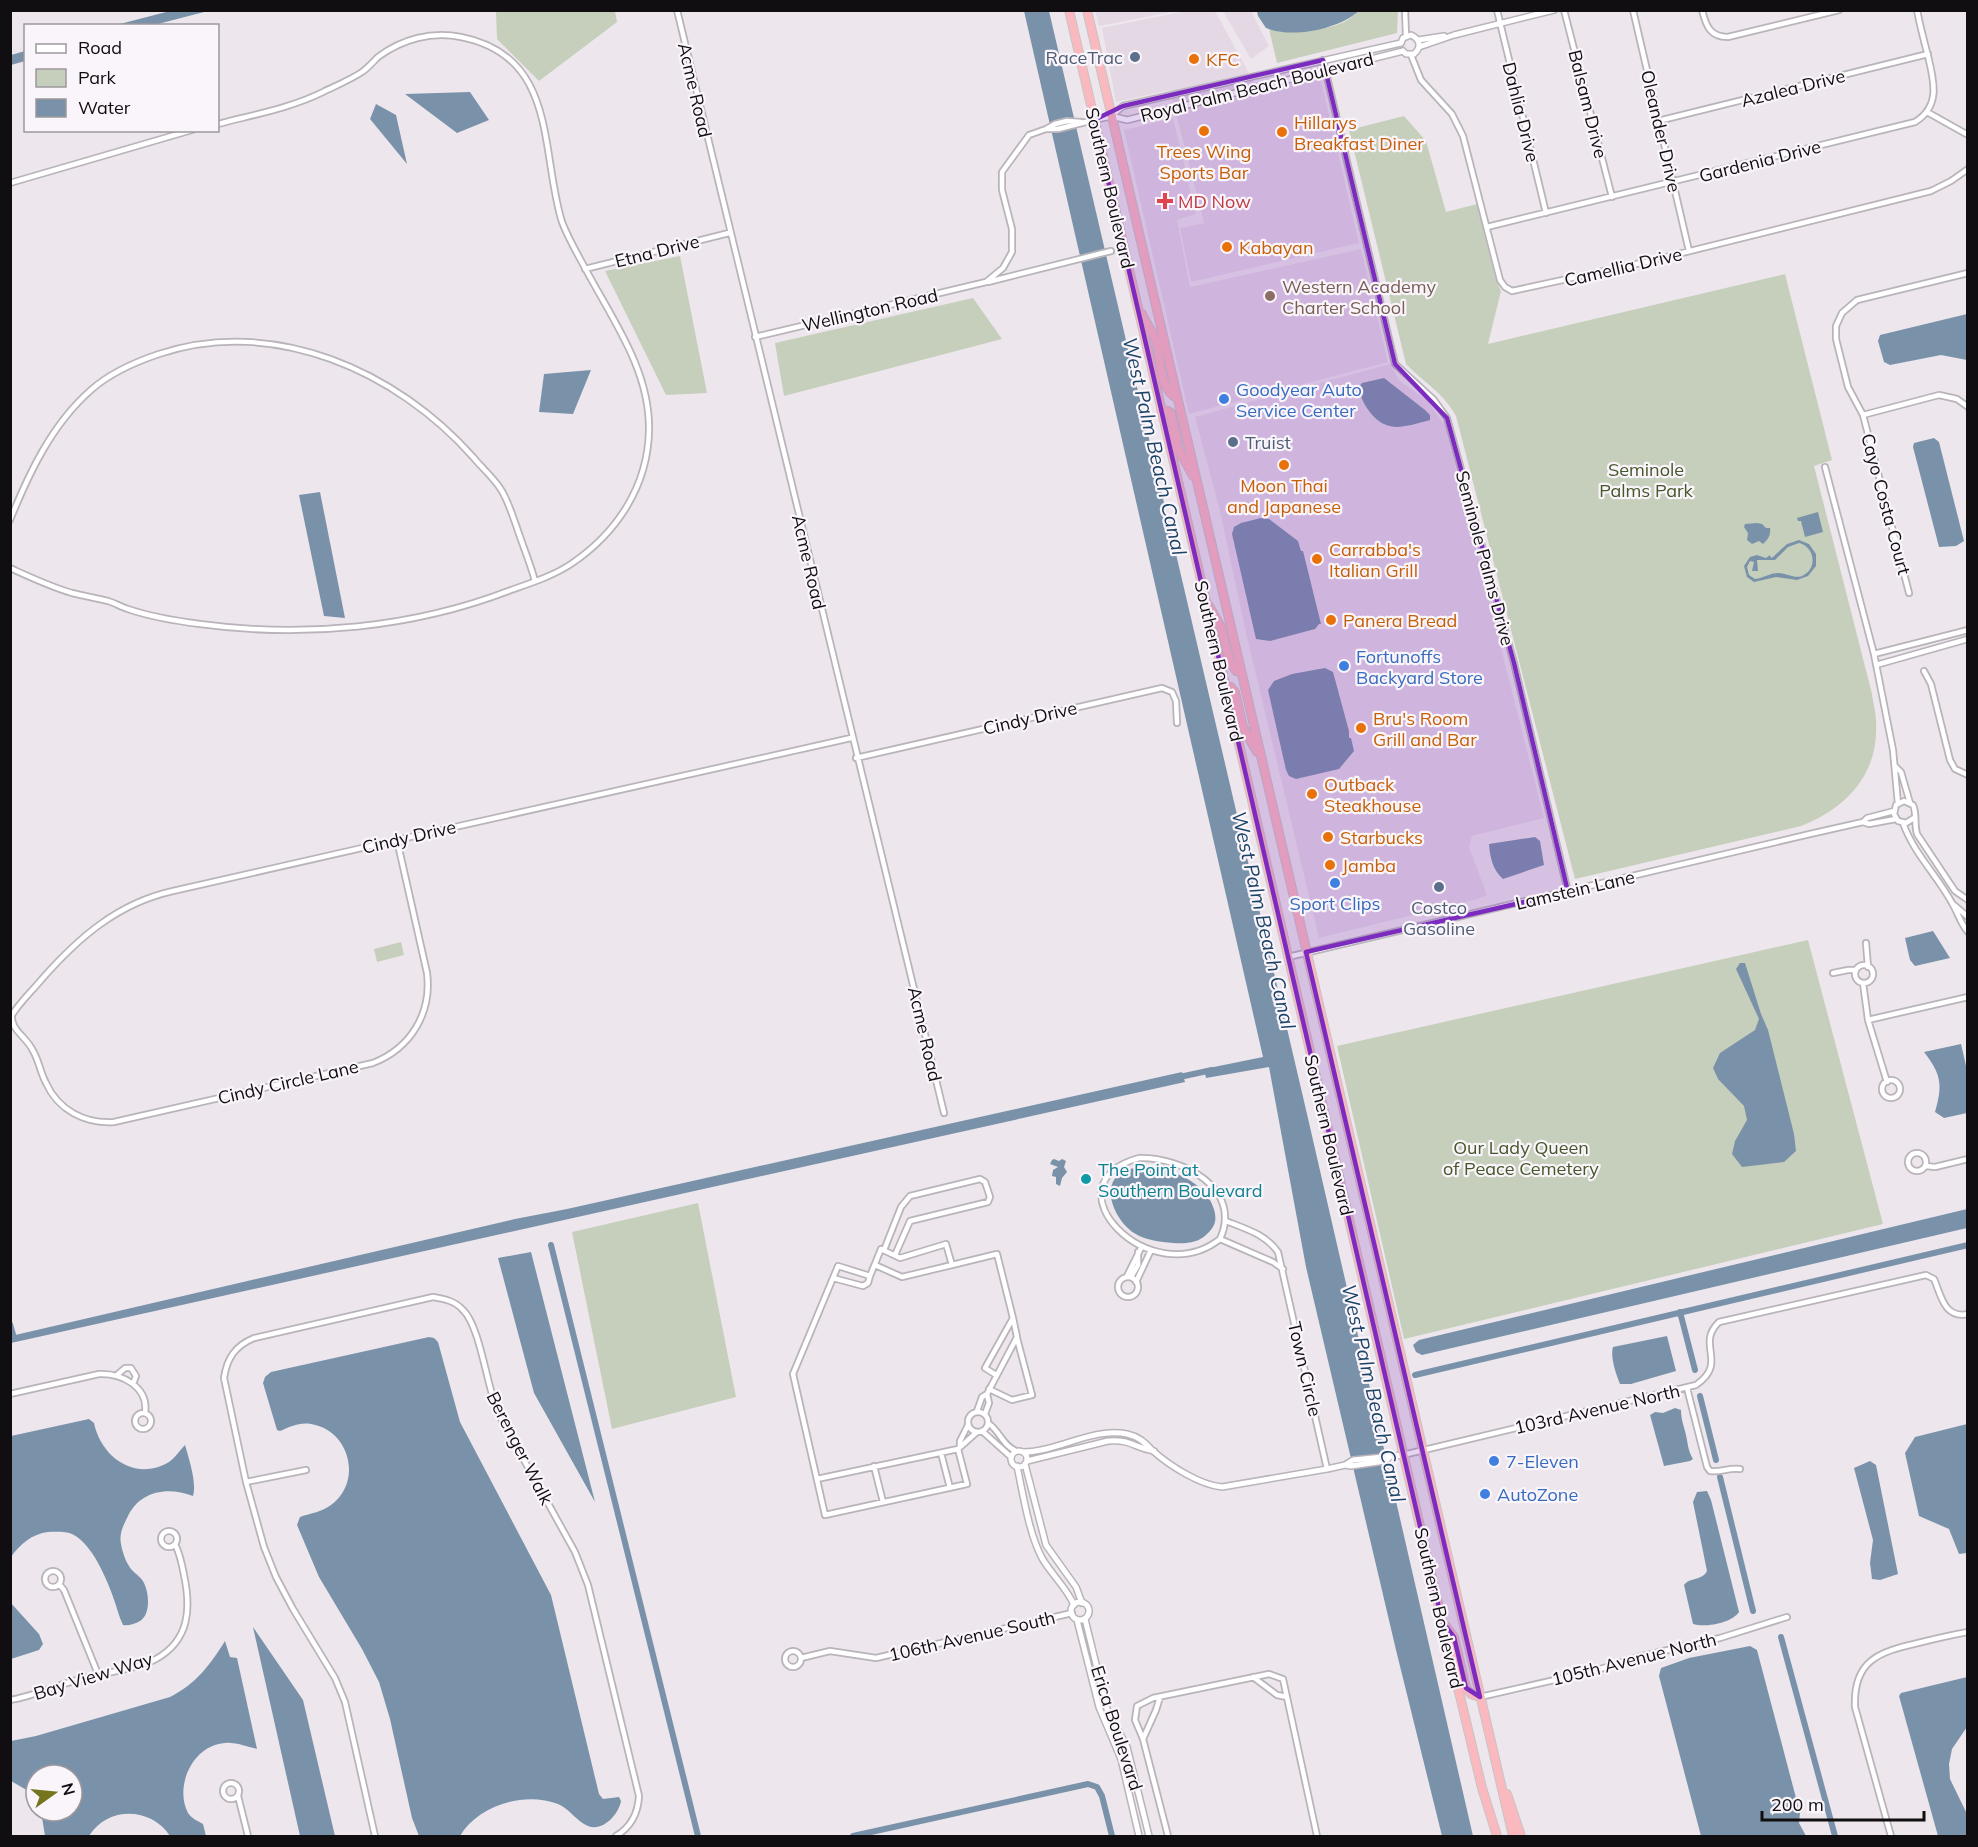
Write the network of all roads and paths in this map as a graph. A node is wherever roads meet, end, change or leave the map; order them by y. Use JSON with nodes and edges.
{"nodes":[{"id":1,"x":676,"y":10,"type":"edge"},
{"id":2,"x":1069,"y":10,"type":"edge"},
{"id":3,"x":1087,"y":10,"type":"edge"},
{"id":4,"x":1405,"y":10,"type":"edge"},
{"id":5,"x":1497,"y":10,"type":"edge"},
{"id":6,"x":1554,"y":10,"type":"edge"},
{"id":7,"x":1564,"y":10,"type":"edge"},
{"id":8,"x":1633,"y":10,"type":"edge"},
{"id":9,"x":1702,"y":10,"type":"edge"},
{"id":10,"x":1839,"y":10,"type":"edge"},
{"id":11,"x":1917,"y":10,"type":"edge"},
{"id":12,"x":1499,"y":23,"type":"junction"},
{"id":13,"x":1454,"y":34,"type":"junction"},
{"id":14,"x":1408,"y":36,"type":"junction"},
{"id":15,"x":1418,"y":40,"type":"junction"},
{"id":16,"x":1401,"y":43,"type":"junction"},
{"id":17,"x":1402,"y":51,"type":"junction"},
{"id":18,"x":1415,"y":52,"type":"junction"},
{"id":19,"x":1928,"y":54,"type":"junction"},
{"id":20,"x":1323,"y":60,"type":"junction"},
{"id":21,"x":1325,"y":70,"type":"junction"},
{"id":22,"x":1927,"y":111,"type":"junction"},
{"id":23,"x":1112,"y":116,"type":"junction"},
{"id":24,"x":1094,"y":120,"type":"junction"},
{"id":25,"x":1658,"y":121,"type":"junction"},
{"id":26,"x":219,"y":124,"type":"edge"},
{"id":27,"x":185,"y":132,"type":"edge"},
{"id":28,"x":1968,"y":135,"type":"edge"},
{"id":29,"x":1968,"y":169,"type":"edge"},
{"id":30,"x":1673,"y":182,"type":"junction"},
{"id":31,"x":10,"y":183,"type":"edge"},
{"id":32,"x":1612,"y":197,"type":"junction"},
{"id":33,"x":1546,"y":213,"type":"junction"},
{"id":34,"x":1487,"y":227,"type":"junction"},
{"id":35,"x":729,"y":233,"type":"junction"},
{"id":36,"x":1111,"y":251,"type":"dead end"},
{"id":37,"x":1689,"y":251,"type":"junction"},
{"id":38,"x":585,"y":269,"type":"junction"},
{"id":39,"x":1968,"y":273,"type":"edge"},
{"id":40,"x":986,"y":282,"type":"junction"},
{"id":41,"x":1137,"y":305,"type":"junction"},
{"id":42,"x":755,"y":337,"type":"junction"},
{"id":43,"x":1177,"y":398,"type":"junction"},
{"id":44,"x":1968,"y":407,"type":"edge"},
{"id":45,"x":1161,"y":410,"type":"junction"},
{"id":46,"x":1863,"y":415,"type":"junction"},
{"id":47,"x":1825,"y":467,"type":"dead end"},
{"id":48,"x":1197,"y":485,"type":"junction"},
{"id":49,"x":10,"y":520,"type":"edge"},
{"id":50,"x":10,"y":568,"type":"edge"},
{"id":51,"x":535,"y":581,"type":"junction"},
{"id":52,"x":1909,"y":593,"type":"dead end"},
{"id":53,"x":1204,"y":596,"type":"junction"},
{"id":54,"x":1968,"y":630,"type":"edge"},
{"id":55,"x":1950,"y":634,"type":"junction"},
{"id":56,"x":1931,"y":639,"type":"junction"},
{"id":57,"x":1968,"y":639,"type":"edge"},
{"id":58,"x":1952,"y":644,"type":"junction"},
{"id":59,"x":1934,"y":649,"type":"junction"},
{"id":60,"x":1874,"y":654,"type":"junction"},
{"id":61,"x":1876,"y":665,"type":"junction"},
{"id":62,"x":1924,"y":671,"type":"dead end"},
{"id":63,"x":1241,"y":672,"type":"junction"},
{"id":64,"x":1225,"y":687,"type":"junction"},
{"id":65,"x":1177,"y":723,"type":"dead end"},
{"id":66,"x":851,"y":738,"type":"junction"},
{"id":67,"x":856,"y":758,"type":"junction"},
{"id":68,"x":1262,"y":761,"type":"junction"},
{"id":69,"x":1896,"y":767,"type":"junction"},
{"id":70,"x":1968,"y":775,"type":"edge"},
{"id":71,"x":1910,"y":803,"type":"junction"},
{"id":72,"x":1898,"y":804,"type":"junction"},
{"id":73,"x":1894,"y":811,"type":"junction"},
{"id":74,"x":1914,"y":818,"type":"junction"},
{"id":75,"x":1896,"y":819,"type":"junction"},
{"id":76,"x":1863,"y":822,"type":"junction"},
{"id":77,"x":1903,"y":823,"type":"junction"},
{"id":78,"x":397,"y":840,"type":"junction"},
{"id":79,"x":1568,"y":892,"type":"junction"},
{"id":80,"x":1968,"y":900,"type":"edge"},
{"id":81,"x":1953,"y":903,"type":"junction"},
{"id":82,"x":1968,"y":917,"type":"edge"},
{"id":83,"x":1968,"y":932,"type":"edge"},
{"id":84,"x":1866,"y":943,"type":"dead end"},
{"id":85,"x":1306,"y":952,"type":"junction"},
{"id":86,"x":1287,"y":957,"type":"junction"},
{"id":87,"x":1868,"y":966,"type":"junction"},
{"id":88,"x":1856,"y":970,"type":"junction"},
{"id":89,"x":1833,"y":973,"type":"dead end"},
{"id":90,"x":1863,"y":983,"type":"junction"},
{"id":91,"x":1968,"y":997,"type":"edge"},
{"id":92,"x":11,"y":1018,"type":"edge"},
{"id":93,"x":1868,"y":1020,"type":"junction"},
{"id":94,"x":1887,"y":1082,"type":"dead end"},
{"id":95,"x":944,"y":1113,"type":"dead end"},
{"id":96,"x":1968,"y":1159,"type":"edge"},
{"id":97,"x":1926,"y":1166,"type":"junction"},
{"id":98,"x":898,"y":1215,"type":"junction"},
{"id":99,"x":910,"y":1221,"type":"junction"},
{"id":100,"x":1226,"y":1221,"type":"junction"},
{"id":101,"x":1220,"y":1239,"type":"junction"},
{"id":102,"x":1140,"y":1249,"type":"junction"},
{"id":103,"x":884,"y":1250,"type":"junction"},
{"id":104,"x":1151,"y":1250,"type":"junction"},
{"id":105,"x":895,"y":1255,"type":"junction"},
{"id":106,"x":952,"y":1264,"type":"junction"},
{"id":107,"x":874,"y":1265,"type":"junction"},
{"id":108,"x":1283,"y":1269,"type":"junction"},
{"id":109,"x":870,"y":1276,"type":"junction"},
{"id":110,"x":1129,"y":1277,"type":"junction"},
{"id":111,"x":833,"y":1278,"type":"junction"},
{"id":112,"x":1136,"y":1282,"type":"junction"},
{"id":113,"x":1968,"y":1314,"type":"edge"},
{"id":114,"x":1013,"y":1318,"type":"junction"},
{"id":115,"x":1017,"y":1337,"type":"junction"},
{"id":116,"x":117,"y":1375,"type":"junction"},
{"id":117,"x":996,"y":1375,"type":"junction"},
{"id":118,"x":133,"y":1384,"type":"junction"},
{"id":119,"x":1687,"y":1388,"type":"junction"},
{"id":120,"x":988,"y":1392,"type":"junction"},
{"id":121,"x":10,"y":1394,"type":"edge"},
{"id":122,"x":977,"y":1412,"type":"junction"},
{"id":123,"x":145,"y":1413,"type":"dead end"},
{"id":124,"x":985,"y":1414,"type":"junction"},
{"id":125,"x":988,"y":1423,"type":"junction"},
{"id":126,"x":968,"y":1425,"type":"junction"},
{"id":127,"x":980,"y":1431,"type":"junction"},
{"id":128,"x":959,"y":1448,"type":"junction"},
{"id":129,"x":1020,"y":1451,"type":"junction"},
{"id":130,"x":1154,"y":1451,"type":"junction"},
{"id":131,"x":1423,"y":1451,"type":"junction"},
{"id":132,"x":941,"y":1453,"type":"junction"},
{"id":133,"x":1403,"y":1455,"type":"junction"},
{"id":134,"x":1011,"y":1457,"type":"junction"},
{"id":135,"x":1026,"y":1462,"type":"junction"},
{"id":136,"x":874,"y":1466,"type":"junction"},
{"id":137,"x":1017,"y":1466,"type":"junction"},
{"id":138,"x":1328,"y":1469,"type":"junction"},
{"id":139,"x":1740,"y":1469,"type":"dead end"},
{"id":140,"x":306,"y":1470,"type":"dead end"},
{"id":141,"x":817,"y":1479,"type":"junction"},
{"id":142,"x":246,"y":1482,"type":"junction"},
{"id":143,"x":950,"y":1488,"type":"junction"},
{"id":144,"x":883,"y":1502,"type":"junction"},
{"id":145,"x":175,"y":1544,"type":"dead end"},
{"id":146,"x":59,"y":1584,"type":"dead end"},
{"id":147,"x":1082,"y":1603,"type":"junction"},
{"id":148,"x":1074,"y":1605,"type":"junction"},
{"id":149,"x":1072,"y":1613,"type":"junction"},
{"id":150,"x":1787,"y":1617,"type":"dead end"},
{"id":151,"x":1085,"y":1619,"type":"junction"},
{"id":152,"x":1077,"y":1620,"type":"junction"},
{"id":153,"x":1442,"y":1621,"type":"junction"},
{"id":154,"x":1968,"y":1632,"type":"edge"},
{"id":155,"x":801,"y":1658,"type":"dead end"},
{"id":156,"x":98,"y":1674,"type":"junction"},
{"id":157,"x":1253,"y":1677,"type":"junction"},
{"id":158,"x":1160,"y":1697,"type":"junction"},
{"id":159,"x":1287,"y":1697,"type":"junction"},
{"id":160,"x":1480,"y":1697,"type":"junction"},
{"id":161,"x":10,"y":1700,"type":"edge"},
{"id":162,"x":1143,"y":1739,"type":"junction"},
{"id":163,"x":1492,"y":1750,"type":"junction"},
{"id":164,"x":1482,"y":1788,"type":"junction"},
{"id":165,"x":238,"y":1796,"type":"dead end"},
{"id":166,"x":248,"y":1836,"type":"edge"},
{"id":167,"x":375,"y":1836,"type":"edge"},
{"id":168,"x":616,"y":1836,"type":"edge"},
{"id":169,"x":1139,"y":1836,"type":"edge"},
{"id":170,"x":1149,"y":1836,"type":"edge"},
{"id":171,"x":1168,"y":1836,"type":"edge"},
{"id":172,"x":1317,"y":1836,"type":"edge"},
{"id":173,"x":1491,"y":1836,"type":"edge"},
{"id":174,"x":1497,"y":1836,"type":"edge"},
{"id":175,"x":1513,"y":1836,"type":"edge"},
{"id":176,"x":1521,"y":1836,"type":"edge"},
{"id":177,"x":1891,"y":1836,"type":"edge"}],
"edges":[{"from":1,"to":35,"type":"street","name":"Acme Road"},
{"from":2,"to":24,"type":"highway","name":"Southern Boulevard"},
{"from":3,"to":23,"type":"highway","name":"Southern Boulevard"},
{"from":4,"to":14,"type":"street"},
{"from":5,"to":12,"type":"street","name":"Dahlia Drive"},
{"from":6,"to":12,"type":"street"},
{"from":7,"to":32,"type":"street","name":"Balsam Drive"},
{"from":8,"to":25,"type":"street","name":"Oleander Drive"},
{"from":9,"to":10,"type":"street"},
{"from":11,"to":19,"type":"street"},
{"from":12,"to":13,"type":"street"},
{"from":12,"to":33,"type":"street","name":"Dahlia Drive"},
{"from":13,"to":15,"type":"street"},
{"from":13,"to":18,"type":"street"},
{"from":14,"to":15,"type":"street"},
{"from":14,"to":16,"type":"street"},
{"from":15,"to":18,"type":"street"},
{"from":16,"to":17,"type":"street"},
{"from":16,"to":20,"type":"street","name":"Royal Palm Beach Boulevard"},
{"from":17,"to":18,"type":"street"},
{"from":17,"to":21,"type":"street","name":"Royal Palm Beach Boulevard"},
{"from":18,"to":34,"type":"street","name":"Camellia Drive"},
{"from":19,"to":22,"type":"street"},
{"from":19,"to":25,"type":"street","name":"Azalea Drive"},
{"from":20,"to":21,"type":"street","name":"Seminole Palms Drive"},
{"from":20,"to":23,"type":"street","name":"Royal Palm Beach Boulevard"},
{"from":21,"to":23,"type":"street","name":"Royal Palm Beach Boulevard"},
{"from":21,"to":79,"type":"street","name":"Seminole Palms Drive"},
{"from":22,"to":28,"type":"street"},
{"from":22,"to":30,"type":"street","name":"Gardenia Drive"},
{"from":23,"to":24,"type":"street","name":"Royal Palm Beach Boulevard"},
{"from":23,"to":43,"type":"highway","name":"Southern Boulevard"},
{"from":24,"to":40,"type":"street"},
{"from":24,"to":41,"type":"highway","name":"Southern Boulevard"},
{"from":25,"to":30,"type":"street","name":"Oleander Drive"},
{"from":26,"to":38,"type":"street"},
{"from":27,"to":31,"type":"street"},
{"from":29,"to":37,"type":"street","name":"Camellia Drive"},
{"from":30,"to":32,"type":"street","name":"Gardenia Drive"},
{"from":30,"to":37,"type":"street","name":"Oleander Drive"},
{"from":32,"to":33,"type":"street","name":"Gardenia Drive"},
{"from":33,"to":34,"type":"street","name":"Gardenia Drive"},
{"from":34,"to":37,"type":"street","name":"Camellia Drive"},
{"from":35,"to":38,"type":"street","name":"Etna Drive"},
{"from":35,"to":42,"type":"street","name":"Acme Road"},
{"from":36,"to":40,"type":"street","name":"Wellington Road"},
{"from":38,"to":51,"type":"street"},
{"from":39,"to":46,"type":"street","name":"Cayo Costa Court"},
{"from":40,"to":42,"type":"street","name":"Wellington Road"},
{"from":41,"to":43,"type":"highway"},
{"from":41,"to":45,"type":"highway","name":"Southern Boulevard"},
{"from":42,"to":66,"type":"street","name":"Acme Road"},
{"from":43,"to":48,"type":"highway","name":"Southern Boulevard"},
{"from":44,"to":46,"type":"street"},
{"from":45,"to":48,"type":"highway"},
{"from":45,"to":53,"type":"highway","name":"Southern Boulevard"},
{"from":46,"to":52,"type":"street","name":"Cayo Costa Court"},
{"from":47,"to":60,"type":"street"},
{"from":48,"to":63,"type":"highway","name":"Southern Boulevard"},
{"from":49,"to":51,"type":"street"},
{"from":50,"to":51,"type":"street"},
{"from":53,"to":63,"type":"highway"},
{"from":53,"to":64,"type":"highway","name":"Southern Boulevard"},
{"from":54,"to":55,"type":"street"},
{"from":55,"to":56,"type":"street"},
{"from":55,"to":58,"type":"street"},
{"from":56,"to":59,"type":"street"},
{"from":56,"to":60,"type":"street"},
{"from":57,"to":58,"type":"street"},
{"from":58,"to":59,"type":"street"},
{"from":59,"to":61,"type":"street"},
{"from":60,"to":61,"type":"street"},
{"from":61,"to":69,"type":"street"},
{"from":62,"to":70,"type":"street"},
{"from":63,"to":68,"type":"highway","name":"Southern Boulevard"},
{"from":64,"to":68,"type":"highway"},
{"from":64,"to":86,"type":"highway","name":"Southern Boulevard"},
{"from":65,"to":67,"type":"street","name":"Cindy Drive"},
{"from":66,"to":67,"type":"street","name":"Acme Road"},
{"from":66,"to":78,"type":"street","name":"Cindy Drive"},
{"from":67,"to":95,"type":"street","name":"Acme Road"},
{"from":68,"to":85,"type":"highway","name":"Southern Boulevard"},
{"from":69,"to":71,"type":"street"},
{"from":69,"to":72,"type":"street"},
{"from":71,"to":72,"type":"street"},
{"from":71,"to":74,"type":"street"},
{"from":72,"to":73,"type":"street"},
{"from":73,"to":75,"type":"street"},
{"from":73,"to":76,"type":"street","name":"Lamstein Lane"},
{"from":74,"to":77,"type":"street"},
{"from":74,"to":80,"type":"street"},
{"from":75,"to":76,"type":"street","name":"Lamstein Lane"},
{"from":75,"to":77,"type":"street"},
{"from":76,"to":79,"type":"street","name":"Lamstein Lane"},
{"from":77,"to":81,"type":"street"},
{"from":78,"to":92,"type":"street","name":"Cindy Drive"},
{"from":78,"to":92,"type":"street","name":"Cindy Circle Lane"},
{"from":79,"to":85,"type":"street","name":"Lamstein Lane"},
{"from":81,"to":82,"type":"street"},
{"from":81,"to":83,"type":"street"},
{"from":84,"to":87,"type":"street"},
{"from":85,"to":86,"type":"street","name":"Lamstein Lane"},
{"from":85,"to":131,"type":"highway","name":"Southern Boulevard"},
{"from":86,"to":133,"type":"highway","name":"Southern Boulevard"},
{"from":87,"to":88,"type":"street"},
{"from":87,"to":90,"type":"street"},
{"from":88,"to":89,"type":"street"},
{"from":88,"to":90,"type":"street"},
{"from":90,"to":93,"type":"street"},
{"from":91,"to":93,"type":"street"},
{"from":93,"to":94,"type":"street"},
{"from":96,"to":97,"type":"street"},
{"from":97,"to":97,"type":"street"},
{"from":98,"to":99,"type":"street"},
{"from":98,"to":99,"type":"street"},
{"from":98,"to":103,"type":"street"},
{"from":99,"to":105,"type":"street"},
{"from":100,"to":101,"type":"street"},
{"from":100,"to":102,"type":"street"},
{"from":100,"to":108,"type":"street","name":"Town Circle"},
{"from":101,"to":104,"type":"street"},
{"from":101,"to":108,"type":"street"},
{"from":102,"to":104,"type":"street"},
{"from":102,"to":110,"type":"street"},
{"from":103,"to":105,"type":"street"},
{"from":103,"to":107,"type":"street"},
{"from":104,"to":112,"type":"street"},
{"from":105,"to":106,"type":"street"},
{"from":106,"to":107,"type":"street"},
{"from":106,"to":114,"type":"street"},
{"from":107,"to":109,"type":"street"},
{"from":108,"to":138,"type":"street","name":"Town Circle"},
{"from":109,"to":111,"type":"street"},
{"from":109,"to":111,"type":"street"},
{"from":110,"to":112,"type":"street"},
{"from":110,"to":112,"type":"street"},
{"from":111,"to":141,"type":"street"},
{"from":113,"to":119,"type":"street","name":"103rd Avenue North"},
{"from":114,"to":115,"type":"street"},
{"from":114,"to":117,"type":"street"},
{"from":115,"to":117,"type":"street"},
{"from":115,"to":120,"type":"street"},
{"from":116,"to":118,"type":"street"},
{"from":116,"to":118,"type":"street"},
{"from":116,"to":121,"type":"street"},
{"from":117,"to":120,"type":"street"},
{"from":118,"to":123,"type":"street"},
{"from":119,"to":131,"type":"street","name":"103rd Avenue North"},
{"from":119,"to":139,"type":"street"},
{"from":120,"to":122,"type":"street"},
{"from":120,"to":124,"type":"street"},
{"from":122,"to":124,"type":"street"},
{"from":122,"to":126,"type":"street"},
{"from":124,"to":125,"type":"street"},
{"from":125,"to":127,"type":"street"},
{"from":125,"to":129,"type":"street"},
{"from":126,"to":127,"type":"street"},
{"from":126,"to":128,"type":"street"},
{"from":127,"to":128,"type":"street"},
{"from":127,"to":134,"type":"street"},
{"from":128,"to":132,"type":"street"},
{"from":128,"to":143,"type":"street"},
{"from":129,"to":130,"type":"street"},
{"from":129,"to":134,"type":"street"},
{"from":129,"to":135,"type":"street"},
{"from":130,"to":135,"type":"street"},
{"from":130,"to":138,"type":"street"},
{"from":131,"to":133,"type":"street","name":"103rd Avenue North"},
{"from":131,"to":160,"type":"highway","name":"Southern Boulevard"},
{"from":132,"to":136,"type":"street"},
{"from":132,"to":143,"type":"street"},
{"from":133,"to":138,"type":"street"},
{"from":133,"to":153,"type":"highway","name":"Southern Boulevard"},
{"from":134,"to":137,"type":"street"},
{"from":135,"to":137,"type":"street"},
{"from":135,"to":147,"type":"street"},
{"from":136,"to":141,"type":"street"},
{"from":136,"to":144,"type":"street"},
{"from":137,"to":148,"type":"street"},
{"from":140,"to":142,"type":"street"},
{"from":141,"to":144,"type":"street"},
{"from":142,"to":167,"type":"street","name":"Berenger Walk"},
{"from":142,"to":168,"type":"street","name":"Berenger Walk"},
{"from":143,"to":144,"type":"street"},
{"from":145,"to":156,"type":"street","name":"Bay View Way"},
{"from":146,"to":156,"type":"street"},
{"from":147,"to":148,"type":"street"},
{"from":147,"to":151,"type":"street"},
{"from":148,"to":149,"type":"street"},
{"from":149,"to":152,"type":"street"},
{"from":149,"to":155,"type":"street","name":"106th Avenue South"},
{"from":150,"to":160,"type":"street","name":"105th Avenue North"},
{"from":151,"to":152,"type":"street"},
{"from":151,"to":170,"type":"street","name":"Erica Boulevard"},
{"from":152,"to":169,"type":"street","name":"Erica Boulevard"},
{"from":153,"to":160,"type":"highway"},
{"from":153,"to":164,"type":"highway","name":"Southern Boulevard"},
{"from":154,"to":177,"type":"street"},
{"from":156,"to":161,"type":"street","name":"Bay View Way"},
{"from":157,"to":158,"type":"street"},
{"from":157,"to":159,"type":"street"},
{"from":157,"to":159,"type":"street"},
{"from":158,"to":162,"type":"street"},
{"from":158,"to":162,"type":"street"},
{"from":159,"to":172,"type":"street"},
{"from":160,"to":163,"type":"highway","name":"Southern Boulevard"},
{"from":162,"to":171,"type":"street"},
{"from":163,"to":175,"type":"highway","name":"Southern Boulevard"},
{"from":163,"to":176,"type":"highway"},
{"from":164,"to":173,"type":"highway"},
{"from":164,"to":174,"type":"highway","name":"Southern Boulevard"},
{"from":165,"to":166,"type":"street"}]}
